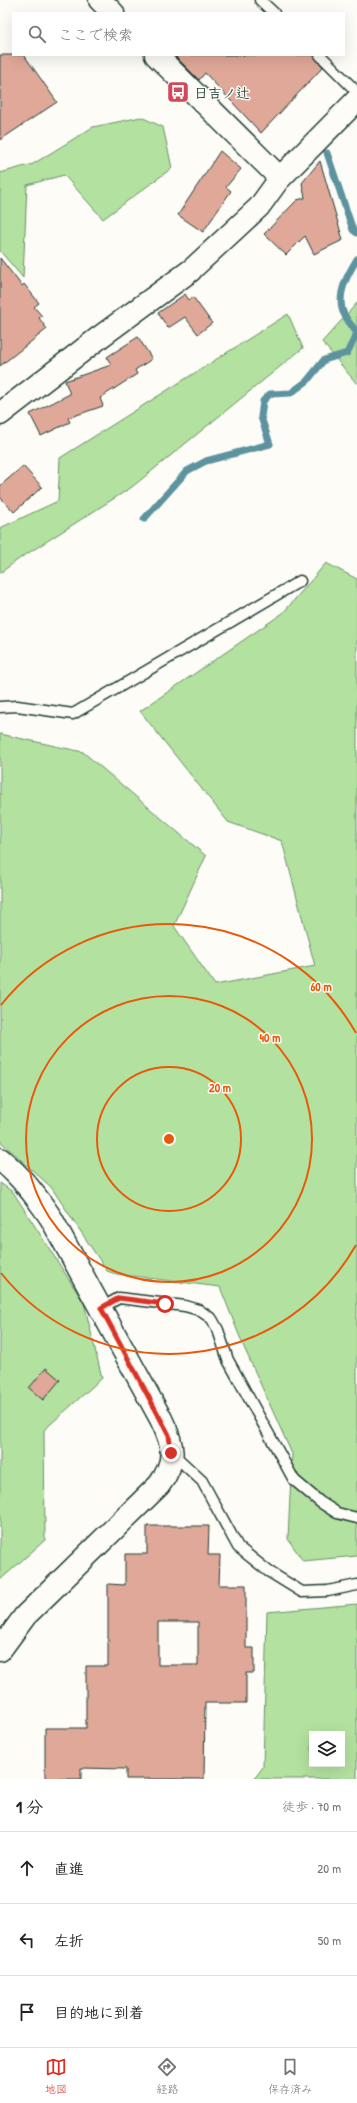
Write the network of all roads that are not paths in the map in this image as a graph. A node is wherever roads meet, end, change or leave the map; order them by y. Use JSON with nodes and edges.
{"nodes":[{"id":1,"x":100,"y":0,"type":"edge"},
{"id":2,"x":260,"y":0,"type":"edge"},
{"id":3,"x":113,"y":12,"type":"edge"},
{"id":4,"x":273,"y":12,"type":"edge"},
{"id":5,"x":157,"y":56,"type":"edge"},
{"id":6,"x":321,"y":56,"type":"edge"},
{"id":7,"x":357,"y":92,"type":"edge"},
{"id":8,"x":357,"y":100,"type":"edge"},
{"id":9,"x":280,"y":178,"type":"junction"},
{"id":10,"x":190,"y":271,"type":"joint"},
{"id":11,"x":0,"y":414,"type":"edge"},
{"id":12,"x":300,"y":581,"type":"dead end"},
{"id":13,"x":0,"y":707,"type":"edge"},
{"id":14,"x":0,"y":1159,"type":"edge"},
{"id":15,"x":101,"y":1308,"type":"junction"},
{"id":16,"x":171,"y":1453,"type":"junction"},
{"id":17,"x":357,"y":1518,"type":"edge"},
{"id":18,"x":357,"y":1585,"type":"edge"},
{"id":19,"x":0,"y":1650,"type":"edge"}],
"edges":[{"from":1,"to":3,"type":"street"},
{"from":2,"to":4,"type":"lane"},
{"from":5,"to":9,"type":"street"},
{"from":6,"to":7,"type":"lane"},
{"from":8,"to":9,"type":"street"},
{"from":9,"to":10,"type":"street"},
{"from":10,"to":11,"type":"street"},
{"from":12,"to":13,"type":"lane"},
{"from":14,"to":15,"type":"street"},
{"from":15,"to":16,"type":"street"},
{"from":15,"to":17,"type":"lane"},
{"from":16,"to":18,"type":"lane"},
{"from":16,"to":19,"type":"street"}]}
